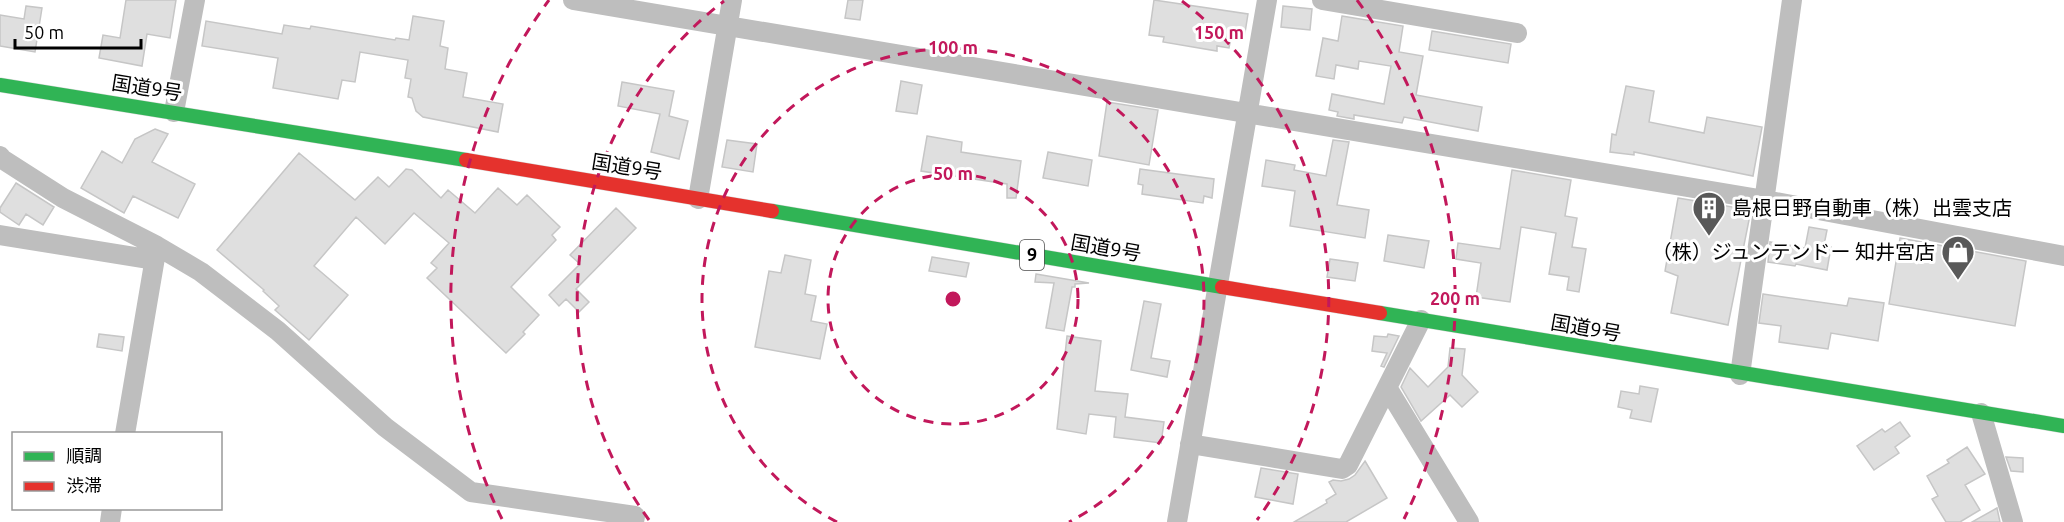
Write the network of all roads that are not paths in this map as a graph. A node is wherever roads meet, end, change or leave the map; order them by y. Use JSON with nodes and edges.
{"nodes":[{"id":1,"x":195,"y":0,"type":"edge"},
{"id":2,"x":573,"y":0,"type":"edge"},
{"id":3,"x":732,"y":0,"type":"edge"},
{"id":4,"x":1267,"y":0,"type":"edge"},
{"id":5,"x":1322,"y":0,"type":"edge"},
{"id":6,"x":1792,"y":0,"type":"edge"},
{"id":7,"x":729,"y":26,"type":"junction"},
{"id":8,"x":1517,"y":33,"type":"dead end"},
{"id":9,"x":0,"y":85,"type":"edge"},
{"id":10,"x":174,"y":112,"type":"junction"},
{"id":11,"x":1247,"y":113,"type":"junction"},
{"id":12,"x":0,"y":156,"type":"edge"},
{"id":13,"x":698,"y":199,"type":"junction"},
{"id":14,"x":1766,"y":200,"type":"junction"},
{"id":15,"x":0,"y":235,"type":"edge"},
{"id":16,"x":156,"y":253,"type":"junction"},
{"id":17,"x":2064,"y":256,"type":"edge"},
{"id":18,"x":1219,"y":287,"type":"junction"},
{"id":19,"x":1421,"y":320,"type":"junction"},
{"id":20,"x":1740,"y":375,"type":"junction"},
{"id":21,"x":1388,"y":389,"type":"junction"},
{"id":22,"x":1981,"y":413,"type":"junction"},
{"id":23,"x":2064,"y":426,"type":"edge"},
{"id":24,"x":125,"y":432,"type":"edge"},
{"id":25,"x":1190,"y":444,"type":"junction"},
{"id":26,"x":634,"y":522,"type":"edge"},
{"id":27,"x":1177,"y":522,"type":"edge"},
{"id":28,"x":1468,"y":522,"type":"edge"},
{"id":29,"x":2013,"y":522,"type":"edge"}],
"edges":[{"from":1,"to":10,"type":"street"},
{"from":2,"to":7,"type":"street"},
{"from":3,"to":7,"type":"street"},
{"from":4,"to":11,"type":"street"},
{"from":5,"to":8,"type":"street"},
{"from":6,"to":14,"type":"street"},
{"from":7,"to":11,"type":"street"},
{"from":7,"to":13,"type":"street"},
{"from":9,"to":10,"type":"highway","name":"国道9号","number":"9"},
{"from":10,"to":13,"type":"highway","name":"国道9号","number":"9"},
{"from":11,"to":14,"type":"street"},
{"from":11,"to":18,"type":"street"},
{"from":12,"to":16,"type":"street"},
{"from":13,"to":18,"type":"highway","name":"国道9号","number":"9"},
{"from":14,"to":17,"type":"street"},
{"from":14,"to":20,"type":"street"},
{"from":15,"to":16,"type":"street"},
{"from":16,"to":24,"type":"street"},
{"from":16,"to":26,"type":"street"},
{"from":18,"to":19,"type":"highway","name":"国道9号","number":"9"},
{"from":18,"to":25,"type":"street"},
{"from":19,"to":20,"type":"highway","name":"国道9号","number":"9"},
{"from":19,"to":21,"type":"street"},
{"from":20,"to":22,"type":"highway","name":"国道9号","number":"9"},
{"from":21,"to":25,"type":"street"},
{"from":21,"to":28,"type":"street"},
{"from":22,"to":23,"type":"highway","name":"国道9号","number":"9"},
{"from":22,"to":29,"type":"street"},
{"from":25,"to":27,"type":"street"}]}
